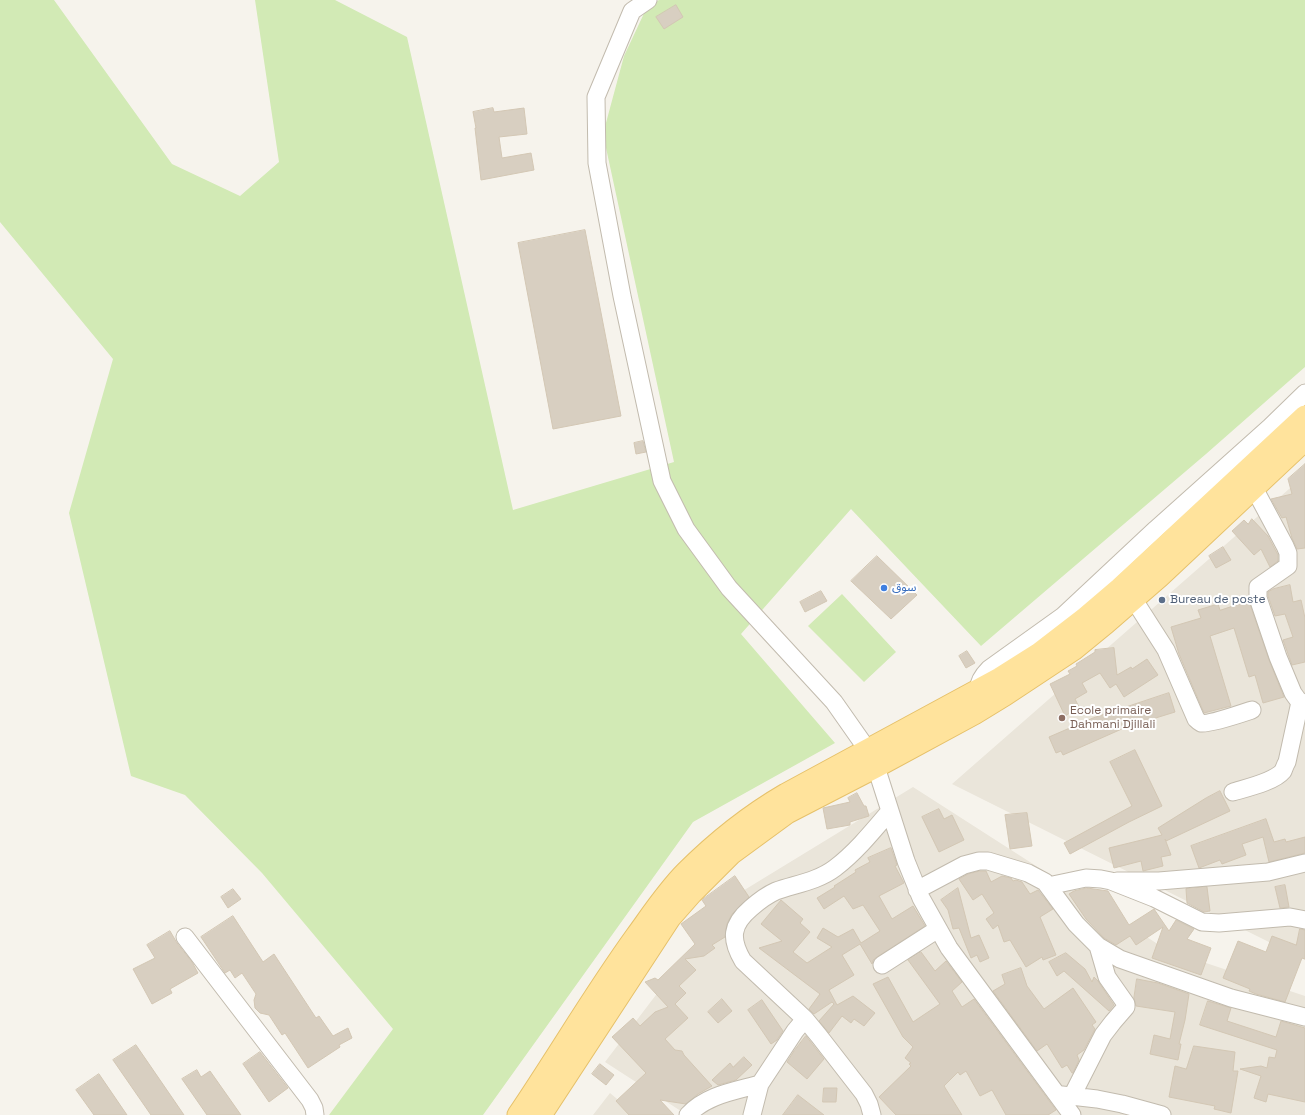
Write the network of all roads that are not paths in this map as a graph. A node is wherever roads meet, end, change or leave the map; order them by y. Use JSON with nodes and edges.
{"nodes":[{"id":1,"x":648,"y":0,"type":"edge"},
{"id":2,"x":1305,"y":393,"type":"edge"},
{"id":3,"x":1305,"y":416,"type":"edge"},
{"id":4,"x":1305,"y":440,"type":"edge"},
{"id":5,"x":1254,"y":488,"type":"junction"},
{"id":6,"x":1129,"y":592,"type":"junction"},
{"id":7,"x":982,"y":698,"type":"junction"},
{"id":8,"x":1303,"y":703,"type":"edge"},
{"id":9,"x":1252,"y":710,"type":"dead end"},
{"id":10,"x":871,"y":758,"type":"junction"},
{"id":11,"x":1233,"y":792,"type":"dead end"},
{"id":12,"x":890,"y":811,"type":"junction"},
{"id":13,"x":1305,"y":863,"type":"edge"},
{"id":14,"x":1111,"y":881,"type":"junction"},
{"id":15,"x":1048,"y":886,"type":"junction"},
{"id":16,"x":918,"y":890,"type":"junction"},
{"id":17,"x":1305,"y":920,"type":"edge"},
{"id":18,"x":938,"y":929,"type":"junction"},
{"id":19,"x":185,"y":937,"type":"dead end"},
{"id":20,"x":1098,"y":946,"type":"junction"},
{"id":21,"x":882,"y":965,"type":"dead end"},
{"id":22,"x":1305,"y":1017,"type":"edge"},
{"id":23,"x":804,"y":1019,"type":"junction"},
{"id":24,"x":760,"y":1084,"type":"junction"},
{"id":25,"x":1064,"y":1095,"type":"junction"},
{"id":26,"x":314,"y":1115,"type":"edge"},
{"id":27,"x":518,"y":1115,"type":"edge"},
{"id":28,"x":541,"y":1115,"type":"edge"},
{"id":29,"x":688,"y":1115,"type":"edge"},
{"id":30,"x":752,"y":1115,"type":"edge"},
{"id":31,"x":872,"y":1115,"type":"edge"},
{"id":32,"x":1072,"y":1115,"type":"edge"},
{"id":33,"x":1162,"y":1115,"type":"edge"}],
"edges":[{"from":1,"to":10,"type":"street"},
{"from":2,"to":7,"type":"street"},
{"from":3,"to":6,"type":"main road"},
{"from":4,"to":5,"type":"main road"},
{"from":5,"to":6,"type":"main road"},
{"from":5,"to":8,"type":"street"},
{"from":6,"to":7,"type":"main road"},
{"from":6,"to":9,"type":"street"},
{"from":7,"to":10,"type":"main road"},
{"from":8,"to":11,"type":"street"},
{"from":10,"to":12,"type":"street"},
{"from":10,"to":27,"type":"main road"},
{"from":10,"to":28,"type":"main road"},
{"from":12,"to":16,"type":"street"},
{"from":12,"to":23,"type":"street"},
{"from":13,"to":14,"type":"street"},
{"from":14,"to":15,"type":"street"},
{"from":14,"to":17,"type":"street"},
{"from":15,"to":16,"type":"street"},
{"from":15,"to":20,"type":"street"},
{"from":16,"to":18,"type":"street"},
{"from":18,"to":21,"type":"street"},
{"from":18,"to":25,"type":"street"},
{"from":19,"to":26,"type":"street"},
{"from":20,"to":22,"type":"street"},
{"from":20,"to":25,"type":"street"},
{"from":23,"to":24,"type":"street"},
{"from":23,"to":31,"type":"street"},
{"from":24,"to":29,"type":"street"},
{"from":24,"to":30,"type":"street"},
{"from":25,"to":32,"type":"street"},
{"from":25,"to":33,"type":"street"}]}
